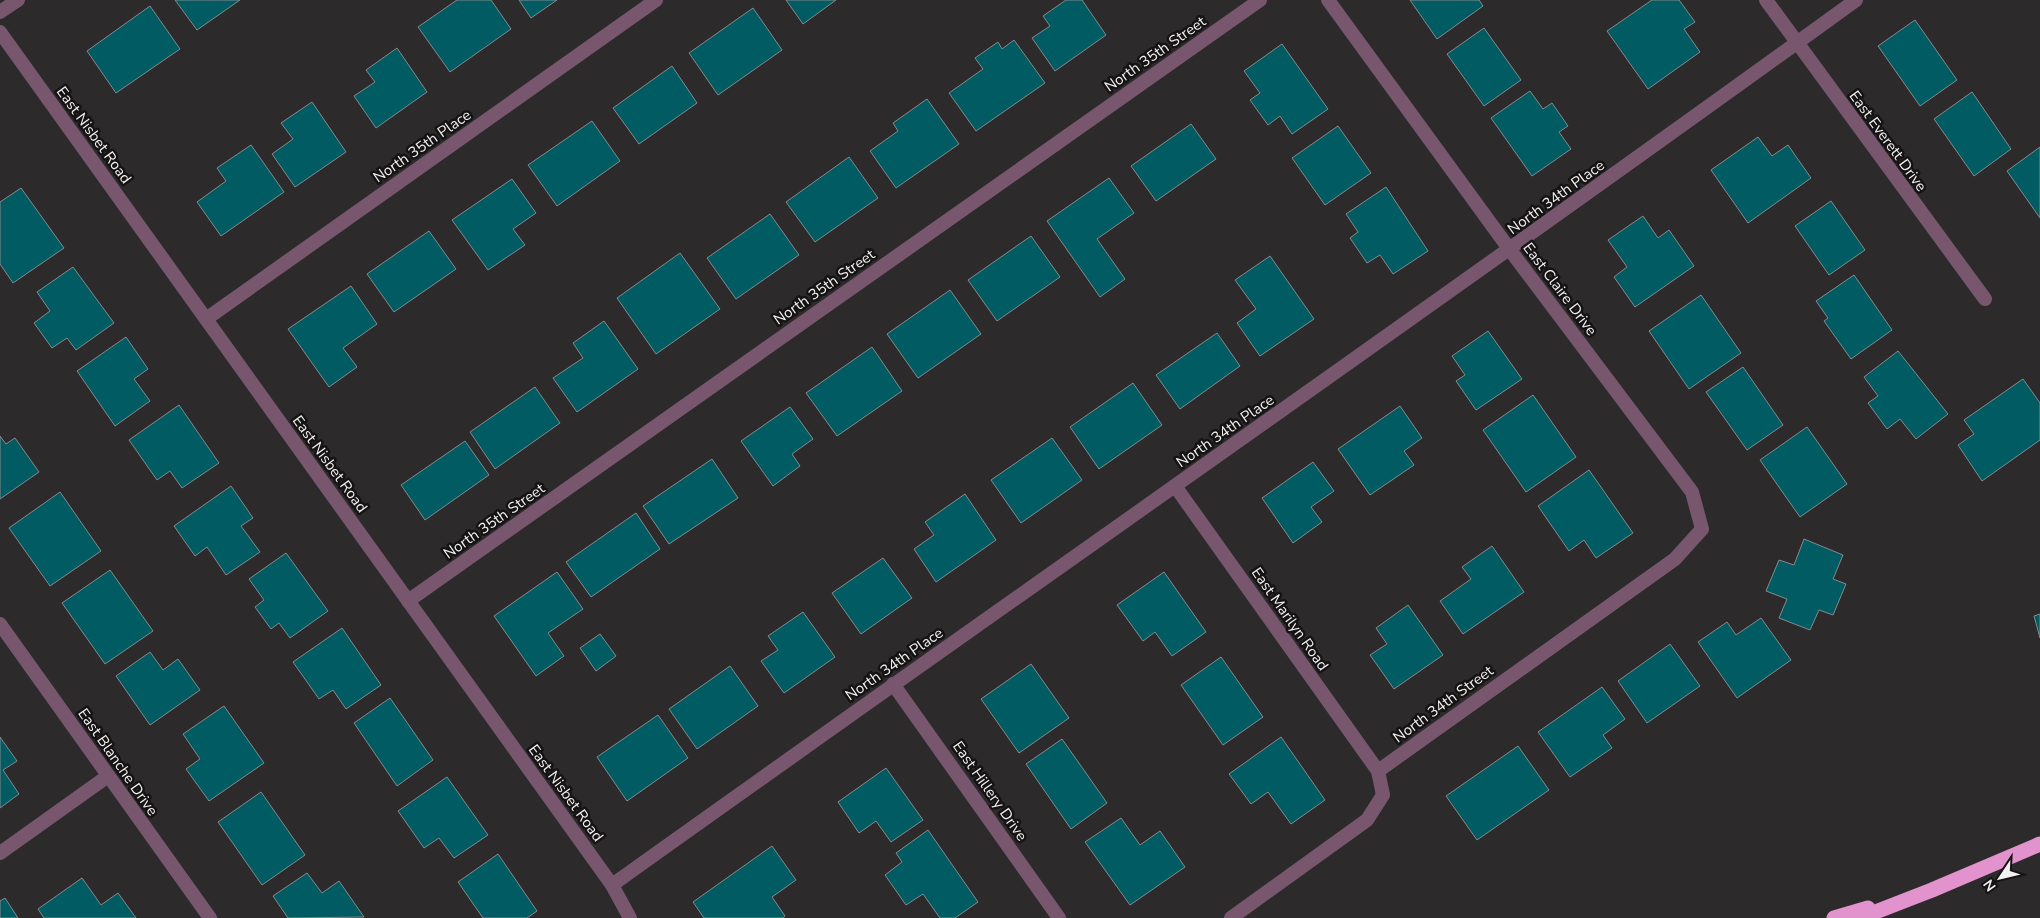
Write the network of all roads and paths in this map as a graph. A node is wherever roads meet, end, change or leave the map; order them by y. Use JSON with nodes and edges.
{"nodes":[{"id":1,"x":18,"y":0,"type":"edge"},
{"id":2,"x":656,"y":0,"type":"edge"},
{"id":3,"x":1260,"y":0,"type":"edge"},
{"id":4,"x":1328,"y":0,"type":"edge"},
{"id":5,"x":1766,"y":0,"type":"edge"},
{"id":6,"x":1856,"y":0,"type":"edge"},
{"id":7,"x":0,"y":12,"type":"edge"},
{"id":8,"x":0,"y":32,"type":"edge"},
{"id":9,"x":1797,"y":43,"type":"junction"},
{"id":10,"x":1510,"y":250,"type":"junction"},
{"id":11,"x":1986,"y":300,"type":"dead end"},
{"id":12,"x":206,"y":319,"type":"junction"},
{"id":13,"x":1175,"y":486,"type":"junction"},
{"id":14,"x":1702,"y":530,"type":"joint"},
{"id":15,"x":408,"y":601,"type":"junction"},
{"id":16,"x":0,"y":624,"type":"edge"},
{"id":17,"x":893,"y":684,"type":"junction"},
{"id":18,"x":1378,"y":771,"type":"junction"},
{"id":19,"x":108,"y":776,"type":"junction"},
{"id":20,"x":2040,"y":844,"type":"edge"},
{"id":21,"x":0,"y":853,"type":"edge"},
{"id":22,"x":612,"y":885,"type":"junction"},
{"id":23,"x":1932,"y":890,"type":"junction"},
{"id":24,"x":210,"y":918,"type":"edge"},
{"id":25,"x":630,"y":918,"type":"edge"},
{"id":26,"x":1060,"y":918,"type":"edge"},
{"id":27,"x":1231,"y":918,"type":"edge"},
{"id":28,"x":1834,"y":918,"type":"edge"},
{"id":29,"x":1860,"y":918,"type":"edge"}],
"edges":[{"from":1,"to":7,"type":"street"},
{"from":2,"to":12,"type":"street","name":"North 35th Place"},
{"from":3,"to":15,"type":"street","name":"North 35th Street"},
{"from":4,"to":10,"type":"street","name":"East Claire Drive"},
{"from":5,"to":9,"type":"street","name":"East Everett Drive"},
{"from":6,"to":9,"type":"street","name":"North 34th Place"},
{"from":8,"to":12,"type":"street","name":"East Nisbet Road"},
{"from":9,"to":10,"type":"street","name":"North 34th Place"},
{"from":9,"to":11,"type":"street","name":"East Everett Drive"},
{"from":10,"to":13,"type":"street","name":"North 34th Place"},
{"from":10,"to":14,"type":"street","name":"East Claire Drive"},
{"from":12,"to":15,"type":"street","name":"East Nisbet Road"},
{"from":13,"to":17,"type":"street","name":"North 34th Place"},
{"from":13,"to":18,"type":"street","name":"East Marilyn Road"},
{"from":14,"to":18,"type":"street","name":"North 34th Street"},
{"from":15,"to":22,"type":"street","name":"East Nisbet Road"},
{"from":16,"to":19,"type":"street","name":"East Blanche Drive"},
{"from":17,"to":22,"type":"street","name":"North 34th Place"},
{"from":17,"to":26,"type":"street","name":"East Hillery Drive"},
{"from":18,"to":27,"type":"street"},
{"from":19,"to":21,"type":"street"},
{"from":19,"to":24,"type":"street","name":"East Blanche Drive"},
{"from":20,"to":23,"type":"highway"},
{"from":22,"to":25,"type":"street","name":"East Nisbet Road"},
{"from":23,"to":28,"type":"highway"},
{"from":23,"to":29,"type":"highway"}]}
